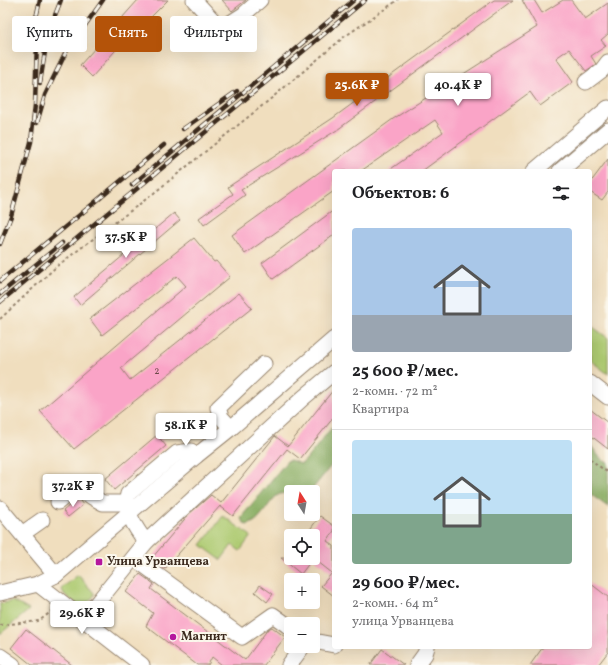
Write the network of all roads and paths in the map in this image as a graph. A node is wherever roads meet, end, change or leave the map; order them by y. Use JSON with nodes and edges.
{"nodes":[{"id":1,"x":194,"y":0,"type":"edge"},
{"id":2,"x":260,"y":0,"type":"edge"},
{"id":3,"x":398,"y":0,"type":"edge"},
{"id":4,"x":608,"y":62,"type":"edge"},
{"id":5,"x":586,"y":82,"type":"dead end"},
{"id":6,"x":608,"y":108,"type":"edge"},
{"id":7,"x":608,"y":130,"type":"edge"},
{"id":8,"x":552,"y":156,"type":"junction"},
{"id":9,"x":536,"y":169,"type":"edge"},
{"id":10,"x":560,"y":169,"type":"edge"},
{"id":11,"x":562,"y":169,"type":"edge"},
{"id":12,"x":0,"y":319,"type":"edge"},
{"id":13,"x":332,"y":342,"type":"edge"},
{"id":14,"x":314,"y":356,"type":"junction"},
{"id":15,"x":264,"y":364,"type":"dead end"},
{"id":16,"x":332,"y":365,"type":"edge"},
{"id":17,"x":332,"y":374,"type":"edge"},
{"id":18,"x":592,"y":385,"type":"edge"},
{"id":19,"x":608,"y":397,"type":"edge"},
{"id":20,"x":231,"y":428,"type":"junction"},
{"id":21,"x":592,"y":460,"type":"edge"},
{"id":22,"x":608,"y":472,"type":"edge"},
{"id":23,"x":58,"y":502,"type":"dead end"},
{"id":24,"x":0,"y":508,"type":"edge"},
{"id":25,"x":128,"y":508,"type":"junction"},
{"id":26,"x":42,"y":520,"type":"dead end"},
{"id":27,"x":22,"y":534,"type":"junction"},
{"id":28,"x":146,"y":542,"type":"junction"},
{"id":29,"x":134,"y":558,"type":"junction"},
{"id":30,"x":56,"y":575,"type":"junction"},
{"id":31,"x":38,"y":584,"type":"junction"},
{"id":32,"x":0,"y":593,"type":"edge"},
{"id":33,"x":52,"y":611,"type":"dead end"},
{"id":34,"x":82,"y":618,"type":"junction"},
{"id":35,"x":284,"y":623,"type":"edge"},
{"id":36,"x":0,"y":625,"type":"edge"},
{"id":37,"x":320,"y":642,"type":"edge"},
{"id":38,"x":332,"y":645,"type":"edge"},
{"id":39,"x":426,"y":649,"type":"edge"},
{"id":40,"x":298,"y":653,"type":"edge"},
{"id":41,"x":0,"y":656,"type":"edge"},
{"id":42,"x":135,"y":663,"type":"edge"},
{"id":43,"x":13,"y":665,"type":"edge"},
{"id":44,"x":289,"y":665,"type":"edge"},
{"id":45,"x":417,"y":665,"type":"edge"}],
"edges":[{"from":1,"to":2,"type":"street"},
{"from":3,"to":12,"type":"path"},
{"from":4,"to":5,"type":"street"},
{"from":6,"to":8,"type":"street"},
{"from":7,"to":11,"type":"street"},
{"from":8,"to":9,"type":"street"},
{"from":8,"to":10,"type":"street"},
{"from":13,"to":14,"type":"street"},
{"from":14,"to":16,"type":"street"},
{"from":14,"to":20,"type":"street"},
{"from":15,"to":20,"type":"street"},
{"from":17,"to":28,"type":"street"},
{"from":18,"to":19,"type":"street"},
{"from":20,"to":25,"type":"street"},
{"from":21,"to":22,"type":"path"},
{"from":23,"to":25,"type":"street"},
{"from":24,"to":27,"type":"street"},
{"from":25,"to":28,"type":"street"},
{"from":25,"to":30,"type":"street"},
{"from":26,"to":27,"type":"street"},
{"from":27,"to":30,"type":"street"},
{"from":28,"to":29,"type":"street"},
{"from":29,"to":34,"type":"street"},
{"from":29,"to":35,"type":"street"},
{"from":30,"to":31,"type":"street"},
{"from":31,"to":32,"type":"street"},
{"from":31,"to":34,"type":"street"},
{"from":33,"to":36,"type":"path"},
{"from":34,"to":42,"type":"street"},
{"from":37,"to":38,"type":"street"},
{"from":39,"to":45,"type":"street"},
{"from":40,"to":44,"type":"street"},
{"from":41,"to":43,"type":"street"}]}
